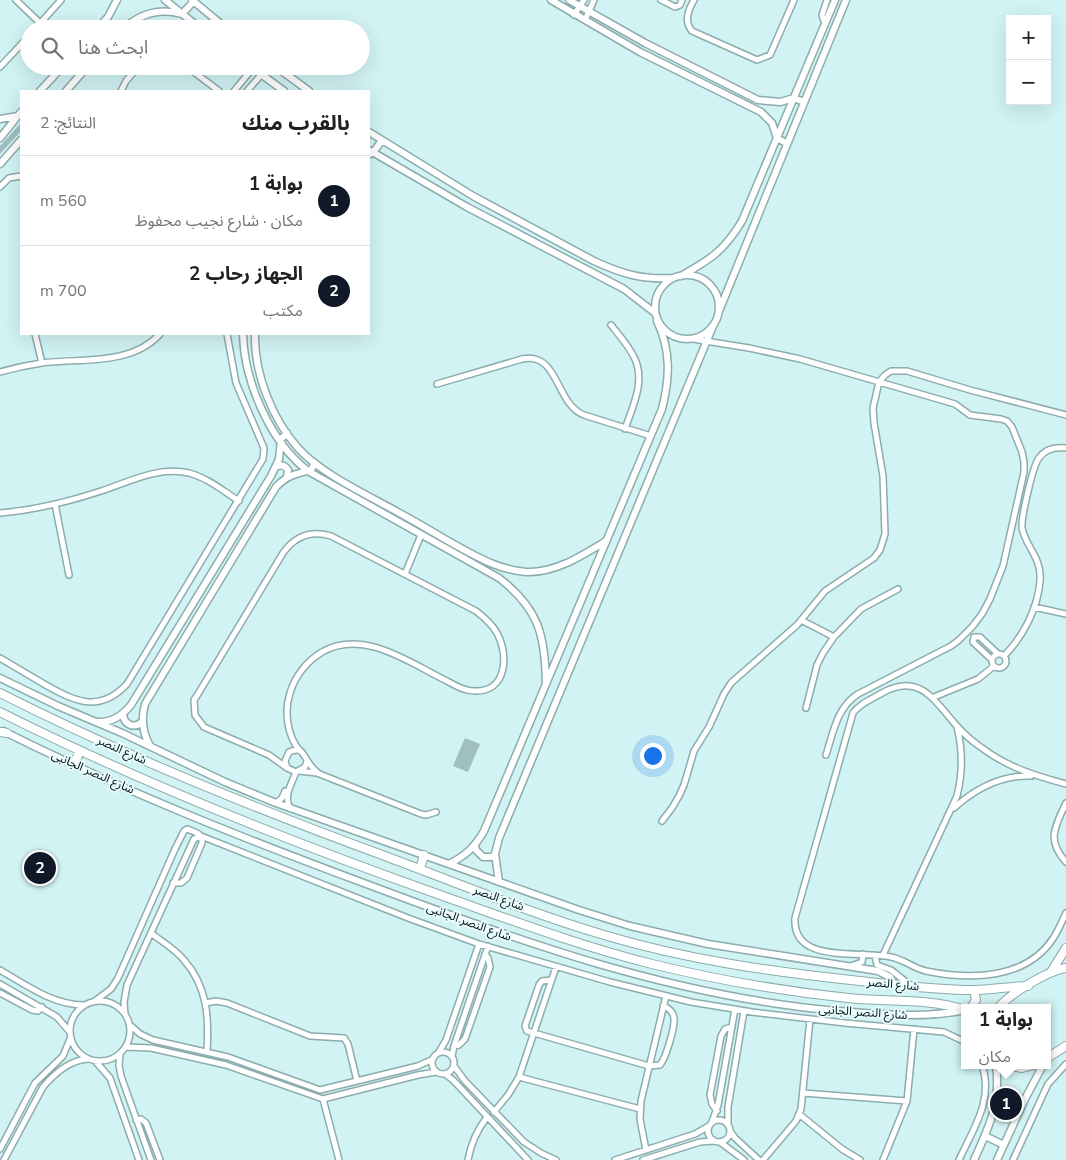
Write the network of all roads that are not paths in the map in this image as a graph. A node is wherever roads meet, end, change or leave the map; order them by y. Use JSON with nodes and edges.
{"nodes":[{"id":1,"x":16,"y":0,"type":"edge"},
{"id":2,"x":61,"y":0,"type":"edge"},
{"id":3,"x":117,"y":0,"type":"edge"},
{"id":4,"x":165,"y":0,"type":"edge"},
{"id":5,"x":550,"y":0,"type":"edge"},
{"id":6,"x":570,"y":0,"type":"edge"},
{"id":7,"x":584,"y":0,"type":"edge"},
{"id":8,"x":594,"y":0,"type":"edge"},
{"id":9,"x":661,"y":0,"type":"edge"},
{"id":10,"x":682,"y":0,"type":"edge"},
{"id":11,"x":694,"y":0,"type":"edge"},
{"id":12,"x":794,"y":0,"type":"edge"},
{"id":13,"x":827,"y":0,"type":"edge"},
{"id":14,"x":835,"y":0,"type":"edge"},
{"id":15,"x":846,"y":0,"type":"edge"},
{"id":16,"x":193,"y":1,"type":"edge"},
{"id":17,"x":580,"y":6,"type":"junction"},
{"id":18,"x":589,"y":12,"type":"junction"},
{"id":19,"x":182,"y":14,"type":"junction"},
{"id":20,"x":574,"y":15,"type":"junction"},
{"id":21,"x":37,"y":20,"type":"edge"},
{"id":22,"x":43,"y":20,"type":"edge"},
{"id":23,"x":105,"y":20,"type":"edge"},
{"id":24,"x":134,"y":20,"type":"edge"},
{"id":25,"x":190,"y":20,"type":"edge"},
{"id":26,"x":216,"y":20,"type":"edge"},
{"id":27,"x":585,"y":20,"type":"junction"},
{"id":28,"x":825,"y":24,"type":"junction"},
{"id":29,"x":20,"y":46,"type":"edge"},
{"id":30,"x":0,"y":67,"type":"edge"},
{"id":31,"x":55,"y":75,"type":"edge"},
{"id":32,"x":80,"y":75,"type":"edge"},
{"id":33,"x":132,"y":75,"type":"edge"},
{"id":34,"x":198,"y":75,"type":"edge"},
{"id":35,"x":245,"y":75,"type":"edge"},
{"id":36,"x":261,"y":75,"type":"joint"},
{"id":37,"x":287,"y":75,"type":"edge"},
{"id":38,"x":41,"y":90,"type":"edge"},
{"id":39,"x":67,"y":90,"type":"edge"},
{"id":40,"x":121,"y":90,"type":"edge"},
{"id":41,"x":217,"y":90,"type":"edge"},
{"id":42,"x":235,"y":90,"type":"edge"},
{"id":43,"x":248,"y":90,"type":"edge"},
{"id":44,"x":283,"y":90,"type":"edge"},
{"id":45,"x":308,"y":90,"type":"edge"},
{"id":46,"x":794,"y":98,"type":"junction"},
{"id":47,"x":804,"y":102,"type":"junction"},
{"id":48,"x":20,"y":115,"type":"edge"},
{"id":49,"x":0,"y":118,"type":"edge"},
{"id":50,"x":370,"y":133,"type":"edge"},
{"id":51,"x":0,"y":138,"type":"edge"},
{"id":52,"x":777,"y":138,"type":"junction"},
{"id":53,"x":382,"y":140,"type":"junction"},
{"id":54,"x":20,"y":141,"type":"edge"},
{"id":55,"x":786,"y":143,"type":"junction"},
{"id":56,"x":370,"y":152,"type":"edge"},
{"id":57,"x":0,"y":164,"type":"edge"},
{"id":58,"x":20,"y":176,"type":"edge"},
{"id":59,"x":0,"y":187,"type":"edge"},
{"id":60,"x":681,"y":276,"type":"junction"},
{"id":61,"x":673,"y":278,"type":"junction"},
{"id":62,"x":719,"y":311,"type":"junction"},
{"id":63,"x":655,"y":312,"type":"junction"},
{"id":64,"x":658,"y":321,"type":"junction"},
{"id":65,"x":611,"y":325,"type":"dead end"},
{"id":66,"x":713,"y":326,"type":"junction"},
{"id":67,"x":35,"y":335,"type":"edge"},
{"id":68,"x":159,"y":335,"type":"edge"},
{"id":69,"x":227,"y":335,"type":"edge"},
{"id":70,"x":243,"y":335,"type":"edge"},
{"id":71,"x":255,"y":335,"type":"edge"},
{"id":72,"x":693,"y":339,"type":"junction"},
{"id":73,"x":707,"y":341,"type":"junction"},
{"id":74,"x":42,"y":363,"type":"junction"},
{"id":75,"x":0,"y":372,"type":"edge"},
{"id":76,"x":879,"y":382,"type":"junction"},
{"id":77,"x":437,"y":384,"type":"dead end"},
{"id":78,"x":1066,"y":415,"type":"edge"},
{"id":79,"x":625,"y":429,"type":"junction"},
{"id":80,"x":287,"y":433,"type":"junction"},
{"id":81,"x":651,"y":436,"type":"junction"},
{"id":82,"x":281,"y":441,"type":"junction"},
{"id":83,"x":1066,"y":448,"type":"edge"},
{"id":84,"x":315,"y":463,"type":"junction"},
{"id":85,"x":276,"y":467,"type":"junction"},
{"id":86,"x":308,"y":471,"type":"junction"},
{"id":87,"x":287,"y":477,"type":"junction"},
{"id":88,"x":239,"y":501,"type":"junction"},
{"id":89,"x":55,"y":504,"type":"junction"},
{"id":90,"x":0,"y":513,"type":"edge"},
{"id":91,"x":422,"y":535,"type":"junction"},
{"id":92,"x":606,"y":541,"type":"junction"},
{"id":93,"x":405,"y":574,"type":"junction"},
{"id":94,"x":69,"y":575,"type":"dead end"},
{"id":95,"x":898,"y":589,"type":"dead end"},
{"id":96,"x":1034,"y":607,"type":"junction"},
{"id":97,"x":1066,"y":614,"type":"edge"},
{"id":98,"x":802,"y":620,"type":"junction"},
{"id":99,"x":834,"y":637,"type":"junction"},
{"id":100,"x":1001,"y":655,"type":"junction"},
{"id":101,"x":0,"y":658,"type":"edge"},
{"id":102,"x":992,"y":660,"type":"junction"},
{"id":103,"x":994,"y":666,"type":"junction"},
{"id":104,"x":0,"y":678,"type":"edge"},
{"id":105,"x":546,"y":686,"type":"junction"},
{"id":106,"x":0,"y":693,"type":"edge"},
{"id":107,"x":934,"y":697,"type":"junction"},
{"id":108,"x":806,"y":708,"type":"dead end"},
{"id":109,"x":0,"y":712,"type":"edge"},
{"id":110,"x":123,"y":714,"type":"junction"},
{"id":111,"x":95,"y":722,"type":"junction"},
{"id":112,"x":142,"y":722,"type":"junction"},
{"id":113,"x":957,"y":726,"type":"junction"},
{"id":114,"x":2,"y":731,"type":"edge"},
{"id":115,"x":291,"y":737,"type":"junction"},
{"id":116,"x":150,"y":746,"type":"junction"},
{"id":117,"x":80,"y":751,"type":"junction"},
{"id":118,"x":300,"y":751,"type":"junction"},
{"id":119,"x":288,"y":754,"type":"junction"},
{"id":120,"x":269,"y":755,"type":"junction"},
{"id":121,"x":826,"y":755,"type":"dead end"},
{"id":122,"x":307,"y":761,"type":"junction"},
{"id":123,"x":74,"y":764,"type":"junction"},
{"id":124,"x":287,"y":768,"type":"junction"},
{"id":125,"x":296,"y":771,"type":"junction"},
{"id":126,"x":323,"y":776,"type":"junction"},
{"id":127,"x":1039,"y":776,"type":"junction"},
{"id":128,"x":1066,"y":784,"type":"edge"},
{"id":129,"x":276,"y":803,"type":"junction"},
{"id":130,"x":1066,"y":803,"type":"edge"},
{"id":131,"x":290,"y":808,"type":"junction"},
{"id":132,"x":951,"y":810,"type":"junction"},
{"id":133,"x":436,"y":812,"type":"dead end"},
{"id":134,"x":662,"y":821,"type":"dead end"},
{"id":135,"x":201,"y":836,"type":"junction"},
{"id":136,"x":475,"y":846,"type":"junction"},
{"id":137,"x":175,"y":849,"type":"junction"},
{"id":138,"x":187,"y":854,"type":"junction"},
{"id":139,"x":495,"y":854,"type":"junction"},
{"id":140,"x":424,"y":856,"type":"junction"},
{"id":141,"x":1066,"y":862,"type":"edge"},
{"id":142,"x":449,"y":864,"type":"junction"},
{"id":143,"x":420,"y":869,"type":"junction"},
{"id":144,"x":499,"y":882,"type":"junction"},
{"id":145,"x":173,"y":883,"type":"junction"},
{"id":146,"x":152,"y":901,"type":"junction"},
{"id":147,"x":163,"y":906,"type":"junction"},
{"id":148,"x":1066,"y":913,"type":"edge"},
{"id":149,"x":151,"y":933,"type":"junction"},
{"id":150,"x":479,"y":944,"type":"junction"},
{"id":151,"x":488,"y":946,"type":"junction"},
{"id":152,"x":1066,"y":948,"type":"edge"},
{"id":153,"x":130,"y":952,"type":"junction"},
{"id":154,"x":485,"y":954,"type":"junction"},
{"id":155,"x":863,"y":954,"type":"junction"},
{"id":156,"x":875,"y":955,"type":"junction"},
{"id":157,"x":883,"y":956,"type":"junction"},
{"id":158,"x":140,"y":957,"type":"junction"},
{"id":159,"x":850,"y":966,"type":"junction"},
{"id":160,"x":556,"y":967,"type":"junction"},
{"id":161,"x":1066,"y":968,"type":"edge"},
{"id":162,"x":0,"y":970,"type":"edge"},
{"id":163,"x":470,"y":970,"type":"junction"},
{"id":164,"x":1051,"y":972,"type":"junction"},
{"id":165,"x":478,"y":973,"type":"junction"},
{"id":166,"x":551,"y":980,"type":"junction"},
{"id":167,"x":0,"y":984,"type":"edge"},
{"id":168,"x":894,"y":984,"type":"junction"},
{"id":169,"x":910,"y":986,"type":"junction"},
{"id":170,"x":1028,"y":986,"type":"junction"},
{"id":171,"x":974,"y":990,"type":"junction"},
{"id":172,"x":0,"y":993,"type":"edge"},
{"id":173,"x":666,"y":996,"type":"junction"},
{"id":174,"x":95,"y":1001,"type":"junction"},
{"id":175,"x":206,"y":1003,"type":"junction"},
{"id":176,"x":974,"y":1004,"type":"edge"},
{"id":177,"x":1003,"y":1004,"type":"edge"},
{"id":178,"x":85,"y":1005,"type":"junction"},
{"id":179,"x":664,"y":1006,"type":"junction"},
{"id":180,"x":42,"y":1007,"type":"junction"},
{"id":181,"x":735,"y":1009,"type":"junction"},
{"id":182,"x":961,"y":1009,"type":"edge"},
{"id":183,"x":744,"y":1011,"type":"junction"},
{"id":184,"x":961,"y":1011,"type":"edge"},
{"id":185,"x":125,"y":1014,"type":"junction"},
{"id":186,"x":810,"y":1019,"type":"junction"},
{"id":187,"x":130,"y":1024,"type":"junction"},
{"id":188,"x":732,"y":1027,"type":"junction"},
{"id":189,"x":914,"y":1029,"type":"junction"},
{"id":190,"x":533,"y":1034,"type":"junction"},
{"id":191,"x":70,"y":1036,"type":"junction"},
{"id":192,"x":961,"y":1040,"type":"edge"},
{"id":193,"x":729,"y":1044,"type":"junction"},
{"id":194,"x":454,"y":1046,"type":"junction"},
{"id":195,"x":738,"y":1046,"type":"junction"},
{"id":196,"x":1066,"y":1046,"type":"edge"},
{"id":197,"x":126,"y":1047,"type":"junction"},
{"id":198,"x":207,"y":1052,"type":"junction"},
{"id":199,"x":439,"y":1052,"type":"junction"},
{"id":200,"x":120,"y":1054,"type":"junction"},
{"id":201,"x":452,"y":1056,"type":"junction"},
{"id":202,"x":1051,"y":1056,"type":"edge"},
{"id":203,"x":88,"y":1059,"type":"junction"},
{"id":204,"x":432,"y":1059,"type":"junction"},
{"id":205,"x":95,"y":1061,"type":"junction"},
{"id":206,"x":1066,"y":1064,"type":"edge"},
{"id":207,"x":454,"y":1066,"type":"junction"},
{"id":208,"x":649,"y":1066,"type":"junction"},
{"id":209,"x":983,"y":1069,"type":"edge"},
{"id":210,"x":997,"y":1069,"type":"edge"},
{"id":211,"x":1041,"y":1069,"type":"edge"},
{"id":212,"x":436,"y":1072,"type":"junction"},
{"id":213,"x":273,"y":1073,"type":"junction"},
{"id":214,"x":445,"y":1074,"type":"junction"},
{"id":215,"x":519,"y":1077,"type":"junction"},
{"id":216,"x":270,"y":1081,"type":"junction"},
{"id":217,"x":357,"y":1082,"type":"junction"},
{"id":218,"x":803,"y":1093,"type":"junction"},
{"id":219,"x":323,"y":1099,"type":"junction"},
{"id":220,"x":907,"y":1101,"type":"junction"},
{"id":221,"x":640,"y":1108,"type":"junction"},
{"id":222,"x":717,"y":1111,"type":"junction"},
{"id":223,"x":494,"y":1112,"type":"junction"},
{"id":224,"x":800,"y":1114,"type":"junction"},
{"id":225,"x":487,"y":1117,"type":"junction"},
{"id":226,"x":136,"y":1120,"type":"junction"},
{"id":227,"x":711,"y":1124,"type":"junction"},
{"id":228,"x":728,"y":1125,"type":"junction"},
{"id":229,"x":730,"y":1131,"type":"junction"},
{"id":230,"x":985,"y":1136,"type":"junction"},
{"id":231,"x":717,"y":1141,"type":"junction"},
{"id":232,"x":1004,"y":1144,"type":"junction"},
{"id":233,"x":0,"y":1149,"type":"edge"},
{"id":234,"x":646,"y":1150,"type":"junction"},
{"id":235,"x":4,"y":1160,"type":"edge"},
{"id":236,"x":139,"y":1160,"type":"edge"},
{"id":237,"x":151,"y":1160,"type":"edge"},
{"id":238,"x":160,"y":1160,"type":"edge"},
{"id":239,"x":340,"y":1160,"type":"edge"},
{"id":240,"x":468,"y":1160,"type":"edge"},
{"id":241,"x":528,"y":1160,"type":"edge"},
{"id":242,"x":556,"y":1160,"type":"edge"},
{"id":243,"x":615,"y":1160,"type":"edge"},
{"id":244,"x":643,"y":1160,"type":"edge"},
{"id":245,"x":744,"y":1160,"type":"edge"},
{"id":246,"x":759,"y":1160,"type":"edge"},
{"id":247,"x":763,"y":1160,"type":"edge"},
{"id":248,"x":860,"y":1160,"type":"edge"},
{"id":249,"x":883,"y":1160,"type":"edge"},
{"id":250,"x":959,"y":1160,"type":"edge"},
{"id":251,"x":974,"y":1160,"type":"edge"},
{"id":252,"x":997,"y":1160,"type":"edge"},
{"id":253,"x":1013,"y":1160,"type":"edge"}],
"edges":[{"from":1,"to":21,"type":"street"},
{"from":2,"to":22,"type":"street"},
{"from":3,"to":23,"type":"street"},
{"from":4,"to":19,"type":"street"},
{"from":5,"to":20,"type":"street"},
{"from":6,"to":17,"type":"street"},
{"from":7,"to":17,"type":"street"},
{"from":8,"to":18,"type":"street"},
{"from":9,"to":10,"type":"street"},
{"from":11,"to":12,"type":"street"},
{"from":13,"to":28,"type":"street"},
{"from":14,"to":28,"type":"street"},
{"from":15,"to":47,"type":"street"},
{"from":16,"to":19,"type":"street"},
{"from":16,"to":26,"type":"street"},
{"from":17,"to":18,"type":"street"},
{"from":17,"to":20,"type":"street"},
{"from":18,"to":27,"type":"street"},
{"from":18,"to":46,"type":"street"},
{"from":19,"to":24,"type":"street"},
{"from":19,"to":25,"type":"street"},
{"from":20,"to":27,"type":"street"},
{"from":27,"to":52,"type":"street"},
{"from":28,"to":46,"type":"street"},
{"from":29,"to":30,"type":"street"},
{"from":31,"to":38,"type":"street"},
{"from":32,"to":39,"type":"street"},
{"from":33,"to":40,"type":"street"},
{"from":34,"to":41,"type":"street"},
{"from":35,"to":42,"type":"street"},
{"from":36,"to":43,"type":"street"},
{"from":36,"to":44,"type":"street"},
{"from":37,"to":45,"type":"street"},
{"from":46,"to":47,"type":"street"},
{"from":46,"to":52,"type":"street"},
{"from":47,"to":55,"type":"street"},
{"from":48,"to":49,"type":"street"},
{"from":48,"to":51,"type":"street"},
{"from":50,"to":53,"type":"street"},
{"from":52,"to":55,"type":"street"},
{"from":52,"to":60,"type":"street"},
{"from":53,"to":56,"type":"street"},
{"from":53,"to":61,"type":"street"},
{"from":54,"to":57,"type":"street"},
{"from":55,"to":62,"type":"street"},
{"from":56,"to":63,"type":"street"},
{"from":58,"to":59,"type":"street"},
{"from":60,"to":61,"type":"street"},
{"from":60,"to":62,"type":"street"},
{"from":61,"to":63,"type":"street"},
{"from":62,"to":66,"type":"street"},
{"from":63,"to":64,"type":"street"},
{"from":64,"to":72,"type":"street"},
{"from":64,"to":81,"type":"street"},
{"from":65,"to":79,"type":"street"},
{"from":66,"to":72,"type":"street"},
{"from":66,"to":73,"type":"street"},
{"from":67,"to":74,"type":"street"},
{"from":68,"to":74,"type":"street"},
{"from":69,"to":88,"type":"street"},
{"from":70,"to":82,"type":"street"},
{"from":71,"to":80,"type":"street"},
{"from":72,"to":73,"type":"street"},
{"from":73,"to":76,"type":"street"},
{"from":73,"to":139,"type":"street"},
{"from":74,"to":75,"type":"street"},
{"from":76,"to":78,"type":"street"},
{"from":76,"to":98,"type":"street"},
{"from":76,"to":121,"type":"street"},
{"from":77,"to":79,"type":"street"},
{"from":79,"to":81,"type":"street"},
{"from":80,"to":82,"type":"street"},
{"from":80,"to":84,"type":"street"},
{"from":81,"to":92,"type":"street"},
{"from":82,"to":85,"type":"street"},
{"from":82,"to":86,"type":"street"},
{"from":83,"to":96,"type":"street"},
{"from":84,"to":86,"type":"street"},
{"from":84,"to":92,"type":"street"},
{"from":85,"to":87,"type":"street"},
{"from":85,"to":110,"type":"street"},
{"from":86,"to":87,"type":"street"},
{"from":86,"to":91,"type":"street"},
{"from":87,"to":112,"type":"street"},
{"from":88,"to":89,"type":"street"},
{"from":88,"to":101,"type":"street"},
{"from":89,"to":90,"type":"street"},
{"from":89,"to":94,"type":"street"},
{"from":91,"to":93,"type":"street"},
{"from":91,"to":105,"type":"street"},
{"from":92,"to":105,"type":"street"},
{"from":93,"to":115,"type":"street"},
{"from":93,"to":120,"type":"street"},
{"from":95,"to":99,"type":"street"},
{"from":96,"to":97,"type":"street"},
{"from":96,"to":100,"type":"street"},
{"from":98,"to":99,"type":"street"},
{"from":98,"to":134,"type":"street"},
{"from":99,"to":108,"type":"street"},
{"from":100,"to":102,"type":"street"},
{"from":100,"to":102,"type":"street"},
{"from":100,"to":103,"type":"street"},
{"from":102,"to":103,"type":"street"},
{"from":103,"to":107,"type":"street"},
{"from":104,"to":111,"type":"street"},
{"from":105,"to":136,"type":"street"},
{"from":106,"to":143,"type":"main road","name":"شارع النصر"},
{"from":107,"to":113,"type":"street"},
{"from":107,"to":155,"type":"street"},
{"from":109,"to":117,"type":"main road","name":"شارع النصر"},
{"from":110,"to":111,"type":"street"},
{"from":110,"to":112,"type":"street"},
{"from":111,"to":116,"type":"street"},
{"from":112,"to":116,"type":"street"},
{"from":113,"to":127,"type":"street"},
{"from":113,"to":132,"type":"street"},
{"from":114,"to":123,"type":"street","name":"شارع النصر الجانبى"},
{"from":115,"to":118,"type":"street"},
{"from":115,"to":119,"type":"street"},
{"from":116,"to":129,"type":"street"},
{"from":117,"to":123,"type":"main road"},
{"from":117,"to":182,"type":"main road","name":"شارع النصر"},
{"from":118,"to":119,"type":"street"},
{"from":118,"to":122,"type":"street"},
{"from":119,"to":120,"type":"street"},
{"from":119,"to":124,"type":"street"},
{"from":120,"to":124,"type":"street"},
{"from":122,"to":125,"type":"street"},
{"from":122,"to":126,"type":"street"},
{"from":123,"to":184,"type":"street","name":"شارع النصر الجانبى"},
{"from":124,"to":125,"type":"street"},
{"from":125,"to":126,"type":"street"},
{"from":125,"to":129,"type":"street"},
{"from":125,"to":131,"type":"street"},
{"from":126,"to":133,"type":"street"},
{"from":127,"to":128,"type":"street"},
{"from":127,"to":132,"type":"street"},
{"from":129,"to":131,"type":"street"},
{"from":130,"to":141,"type":"street"},
{"from":131,"to":140,"type":"street"},
{"from":132,"to":157,"type":"street"},
{"from":135,"to":137,"type":"street"},
{"from":135,"to":138,"type":"street"},
{"from":135,"to":145,"type":"street"},
{"from":135,"to":150,"type":"street"},
{"from":136,"to":139,"type":"street"},
{"from":136,"to":142,"type":"street"},
{"from":137,"to":138,"type":"street"},
{"from":137,"to":146,"type":"street"},
{"from":138,"to":145,"type":"street"},
{"from":139,"to":144,"type":"street"},
{"from":140,"to":142,"type":"street"},
{"from":140,"to":143,"type":"main road"},
{"from":142,"to":144,"type":"street"},
{"from":143,"to":168,"type":"main road","name":"شارع النصر"},
{"from":144,"to":159,"type":"street"},
{"from":145,"to":147,"type":"street"},
{"from":146,"to":147,"type":"street"},
{"from":146,"to":153,"type":"street"},
{"from":147,"to":149,"type":"street"},
{"from":148,"to":157,"type":"street"},
{"from":149,"to":158,"type":"street"},
{"from":149,"to":175,"type":"street"},
{"from":150,"to":151,"type":"street"},
{"from":150,"to":163,"type":"street"},
{"from":151,"to":154,"type":"street"},
{"from":151,"to":160,"type":"street"},
{"from":152,"to":164,"type":"main road"},
{"from":153,"to":158,"type":"street"},
{"from":153,"to":174,"type":"street"},
{"from":154,"to":165,"type":"street"},
{"from":154,"to":194,"type":"street"},
{"from":155,"to":156,"type":"street"},
{"from":155,"to":159,"type":"street"},
{"from":156,"to":157,"type":"street"},
{"from":156,"to":169,"type":"street"},
{"from":158,"to":185,"type":"street"},
{"from":159,"to":168,"type":"street"},
{"from":160,"to":166,"type":"street"},
{"from":160,"to":173,"type":"street"},
{"from":161,"to":164,"type":"main road"},
{"from":162,"to":178,"type":"street"},
{"from":163,"to":165,"type":"street"},
{"from":163,"to":199,"type":"street"},
{"from":164,"to":170,"type":"main road"},
{"from":165,"to":194,"type":"street"},
{"from":166,"to":190,"type":"street"},
{"from":166,"to":190,"type":"street"},
{"from":167,"to":180,"type":"street"},
{"from":168,"to":169,"type":"main road","name":"شارع النصر"},
{"from":169,"to":171,"type":"main road","name":"شارع النصر"},
{"from":170,"to":171,"type":"main road","name":"شارع النصر"},
{"from":170,"to":177,"type":"main road"},
{"from":171,"to":176,"type":"main road"},
{"from":172,"to":180,"type":"street"},
{"from":173,"to":179,"type":"street"},
{"from":173,"to":181,"type":"street"},
{"from":174,"to":178,"type":"street"},
{"from":174,"to":185,"type":"street"},
{"from":175,"to":198,"type":"street"},
{"from":175,"to":217,"type":"street"},
{"from":178,"to":191,"type":"street"},
{"from":179,"to":208,"type":"street"},
{"from":179,"to":208,"type":"street"},
{"from":180,"to":191,"type":"street"},
{"from":181,"to":183,"type":"street"},
{"from":181,"to":188,"type":"street"},
{"from":183,"to":186,"type":"street"},
{"from":183,"to":195,"type":"street"},
{"from":185,"to":187,"type":"street"},
{"from":186,"to":189,"type":"street"},
{"from":186,"to":218,"type":"street"},
{"from":187,"to":197,"type":"street"},
{"from":187,"to":198,"type":"street"},
{"from":188,"to":193,"type":"street"},
{"from":188,"to":222,"type":"street"},
{"from":189,"to":192,"type":"street"},
{"from":189,"to":220,"type":"street"},
{"from":190,"to":208,"type":"street"},
{"from":190,"to":215,"type":"street"},
{"from":191,"to":203,"type":"street"},
{"from":191,"to":233,"type":"street"},
{"from":193,"to":195,"type":"street"},
{"from":193,"to":222,"type":"street"},
{"from":194,"to":201,"type":"street"},
{"from":195,"to":228,"type":"street"},
{"from":196,"to":202,"type":"main road"},
{"from":197,"to":200,"type":"street"},
{"from":197,"to":216,"type":"street"},
{"from":198,"to":213,"type":"street"},
{"from":199,"to":201,"type":"street"},
{"from":199,"to":204,"type":"street"},
{"from":200,"to":205,"type":"street"},
{"from":200,"to":226,"type":"street"},
{"from":201,"to":207,"type":"street"},
{"from":203,"to":205,"type":"street"},
{"from":203,"to":235,"type":"street"},
{"from":204,"to":212,"type":"street"},
{"from":204,"to":217,"type":"street"},
{"from":205,"to":236,"type":"street"},
{"from":206,"to":253,"type":"street"},
{"from":207,"to":214,"type":"street"},
{"from":207,"to":223,"type":"street"},
{"from":208,"to":221,"type":"street"},
{"from":209,"to":250,"type":"street"},
{"from":210,"to":230,"type":"street"},
{"from":211,"to":232,"type":"street"},
{"from":212,"to":214,"type":"street"},
{"from":212,"to":219,"type":"street"},
{"from":213,"to":216,"type":"street"},
{"from":213,"to":217,"type":"street"},
{"from":214,"to":225,"type":"street"},
{"from":215,"to":221,"type":"street"},
{"from":215,"to":223,"type":"street"},
{"from":216,"to":219,"type":"street"},
{"from":218,"to":220,"type":"street"},
{"from":218,"to":224,"type":"street"},
{"from":219,"to":239,"type":"street"},
{"from":220,"to":249,"type":"street"},
{"from":221,"to":234,"type":"street"},
{"from":222,"to":227,"type":"street"},
{"from":223,"to":242,"type":"street"},
{"from":224,"to":247,"type":"street"},
{"from":224,"to":248,"type":"street"},
{"from":225,"to":240,"type":"street"},
{"from":225,"to":241,"type":"street"},
{"from":226,"to":237,"type":"street"},
{"from":226,"to":238,"type":"street"},
{"from":227,"to":228,"type":"street"},
{"from":227,"to":231,"type":"street"},
{"from":227,"to":234,"type":"street"},
{"from":228,"to":229,"type":"street"},
{"from":229,"to":231,"type":"street"},
{"from":229,"to":246,"type":"street"},
{"from":230,"to":232,"type":"street"},
{"from":230,"to":251,"type":"street"},
{"from":231,"to":244,"type":"street"},
{"from":231,"to":245,"type":"street"},
{"from":232,"to":252,"type":"street"},
{"from":234,"to":243,"type":"street"}]}
